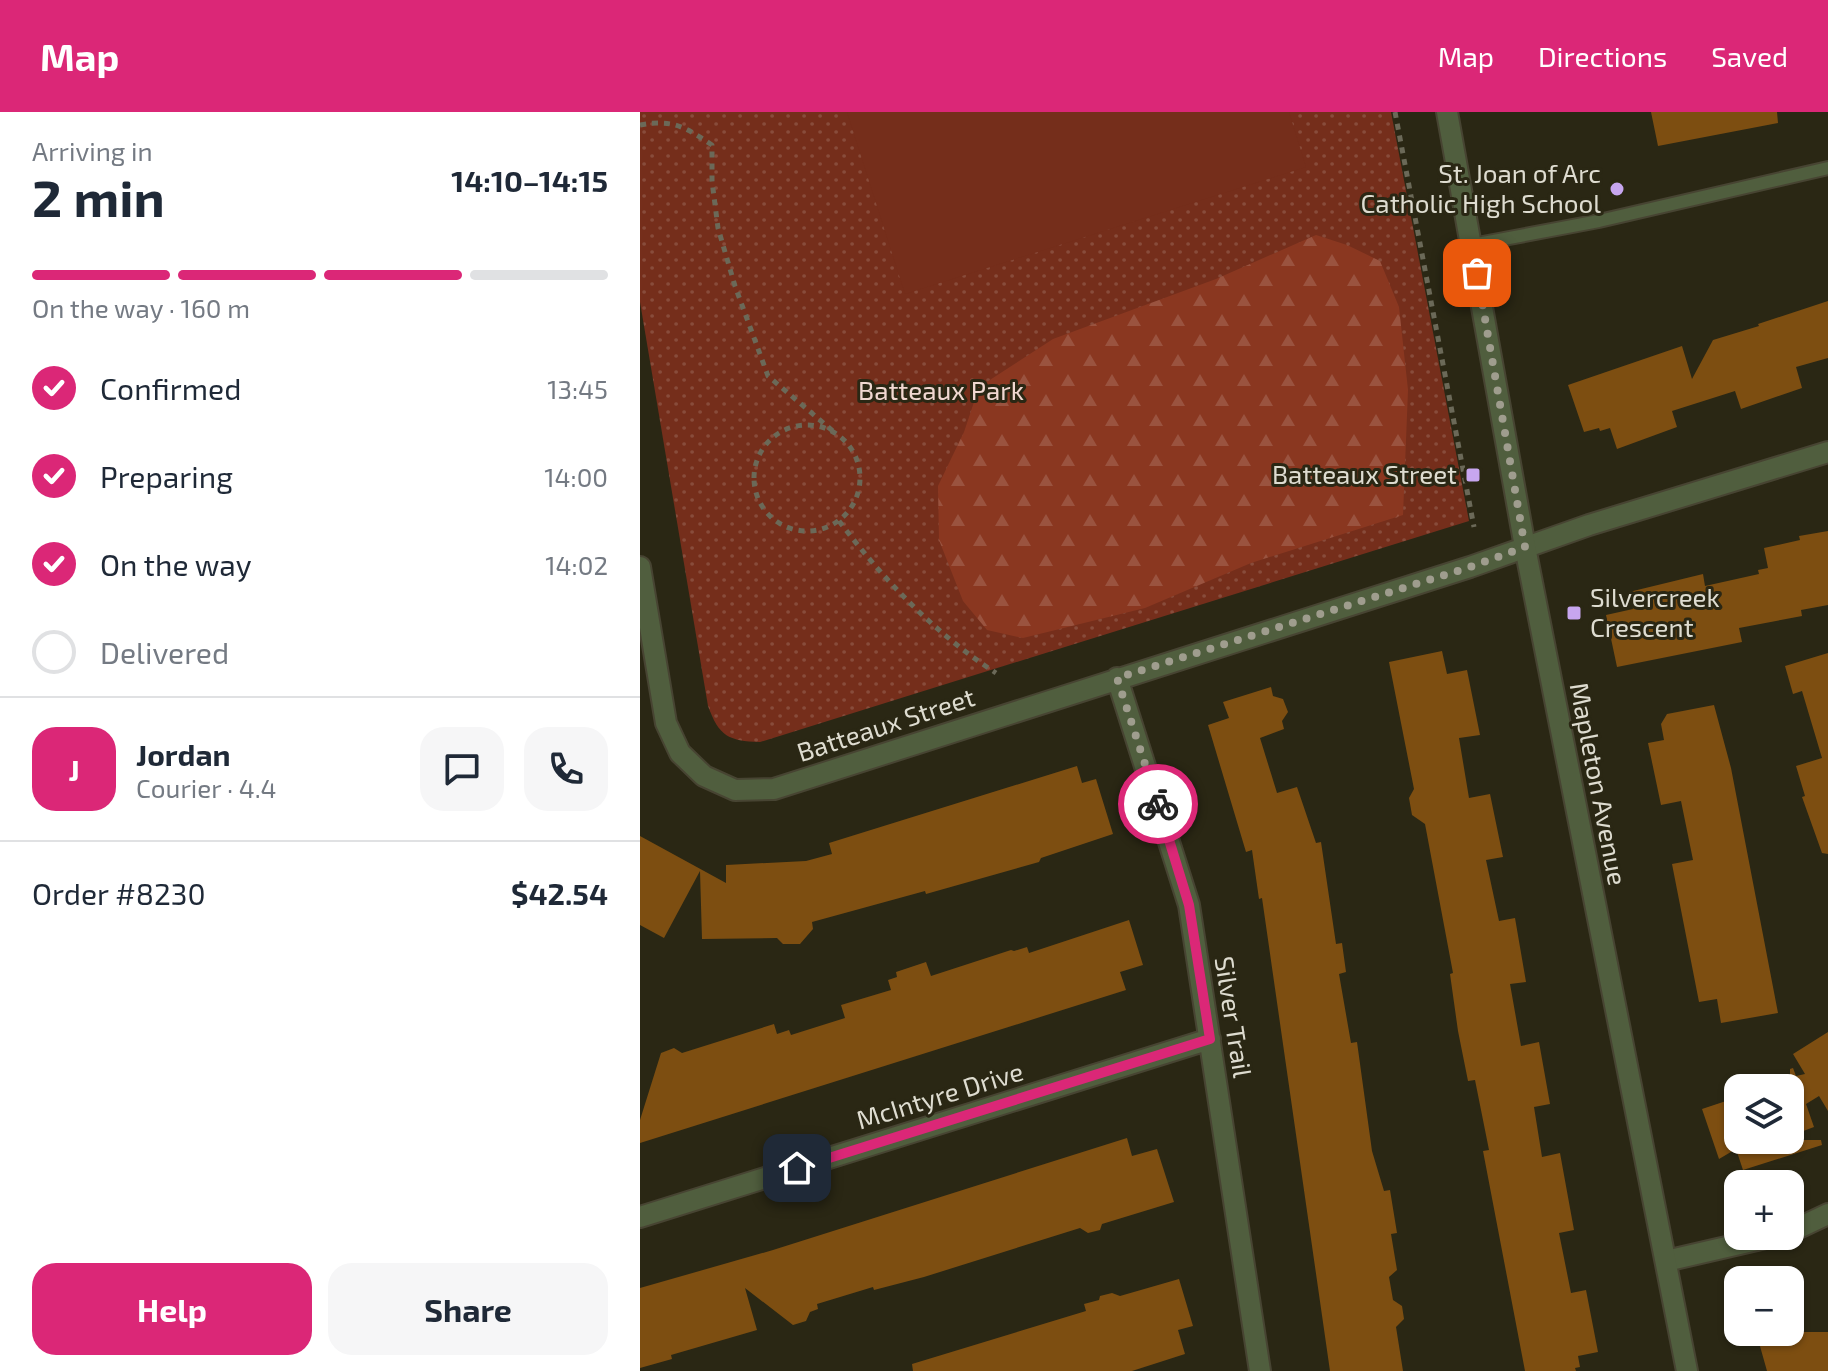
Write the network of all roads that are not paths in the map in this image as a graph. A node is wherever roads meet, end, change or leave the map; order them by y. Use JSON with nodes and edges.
{"nodes":[{"id":1,"x":1447,"y":112,"type":"edge"},
{"id":2,"x":1828,"y":168,"type":"edge"},
{"id":3,"x":1472,"y":245,"type":"junction"},
{"id":4,"x":1828,"y":452,"type":"edge"},
{"id":5,"x":1525,"y":547,"type":"junction"},
{"id":6,"x":640,"y":567,"type":"edge"},
{"id":7,"x":1117,"y":678,"type":"junction"},
{"id":8,"x":1210,"y":1039,"type":"junction"},
{"id":9,"x":1828,"y":1214,"type":"edge"},
{"id":10,"x":640,"y":1217,"type":"edge"},
{"id":11,"x":1804,"y":1225,"type":"edge"},
{"id":12,"x":1724,"y":1248,"type":"edge"},
{"id":13,"x":1666,"y":1261,"type":"junction"},
{"id":14,"x":1260,"y":1371,"type":"edge"},
{"id":15,"x":1687,"y":1371,"type":"edge"}],
"edges":[{"from":1,"to":3,"type":"street","name":"Mapleton Avenue"},
{"from":2,"to":3,"type":"lane"},
{"from":3,"to":5,"type":"street","name":"Mapleton Avenue"},
{"from":4,"to":5,"type":"street"},
{"from":5,"to":7,"type":"street","name":"Batteaux Street"},
{"from":5,"to":13,"type":"street","name":"Mapleton Avenue"},
{"from":6,"to":7,"type":"street","name":"Batteaux Street"},
{"from":7,"to":8,"type":"street","name":"Silver Trail"},
{"from":8,"to":10,"type":"street","name":"McIntyre Drive"},
{"from":8,"to":14,"type":"street","name":"Silver Trail"},
{"from":9,"to":11,"type":"street"},
{"from":12,"to":13,"type":"street"},
{"from":13,"to":15,"type":"street","name":"Mapleton Avenue"}]}
